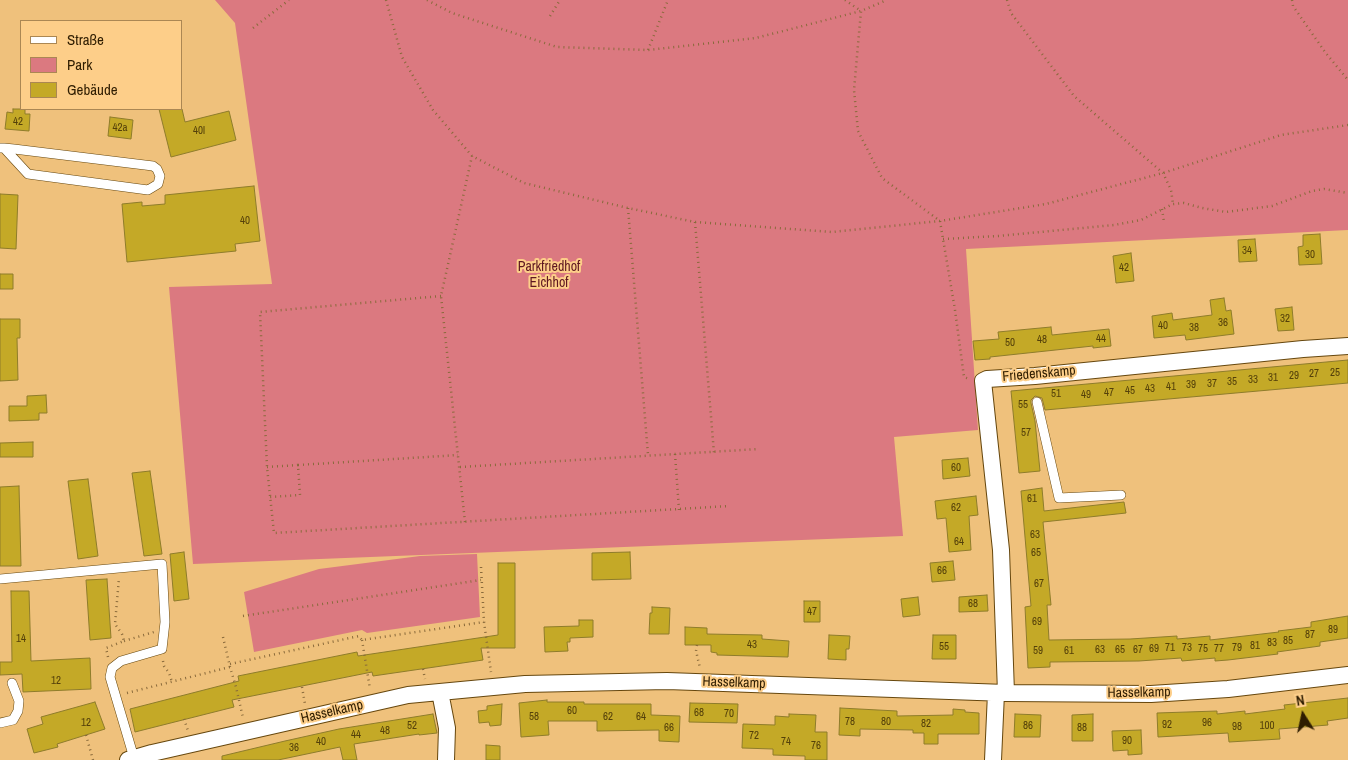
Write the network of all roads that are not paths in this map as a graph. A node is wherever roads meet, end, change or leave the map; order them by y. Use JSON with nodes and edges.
{"nodes":[{"id":1,"x":2,"y":148,"type":"edge"},
{"id":2,"x":1348,"y":346,"type":"edge"},
{"id":3,"x":1037,"y":402,"type":"dead end"},
{"id":4,"x":1121,"y":495,"type":"dead end"},
{"id":5,"x":0,"y":579,"type":"edge"},
{"id":6,"x":1348,"y":675,"type":"edge"},
{"id":7,"x":12,"y":683,"type":"dead end"},
{"id":8,"x":440,"y":692,"type":"junction"},
{"id":9,"x":1001,"y":693,"type":"junction"},
{"id":10,"x":0,"y":723,"type":"edge"},
{"id":11,"x":131,"y":759,"type":"edge"},
{"id":12,"x":446,"y":760,"type":"edge"},
{"id":13,"x":993,"y":760,"type":"edge"}],
"edges":[{"from":1,"to":1,"type":"lane"},
{"from":2,"to":9,"type":"street","name":"Friedenskamp"},
{"from":3,"to":4,"type":"lane"},
{"from":5,"to":11,"type":"lane"},
{"from":6,"to":9,"type":"street","name":"Hasselkamp"},
{"from":7,"to":10,"type":"lane"},
{"from":8,"to":9,"type":"street","name":"Hasselkamp"},
{"from":8,"to":11,"type":"street","name":"Hasselkamp"},
{"from":8,"to":12,"type":"street"},
{"from":9,"to":13,"type":"street","name":"Friedenskamp"}]}
